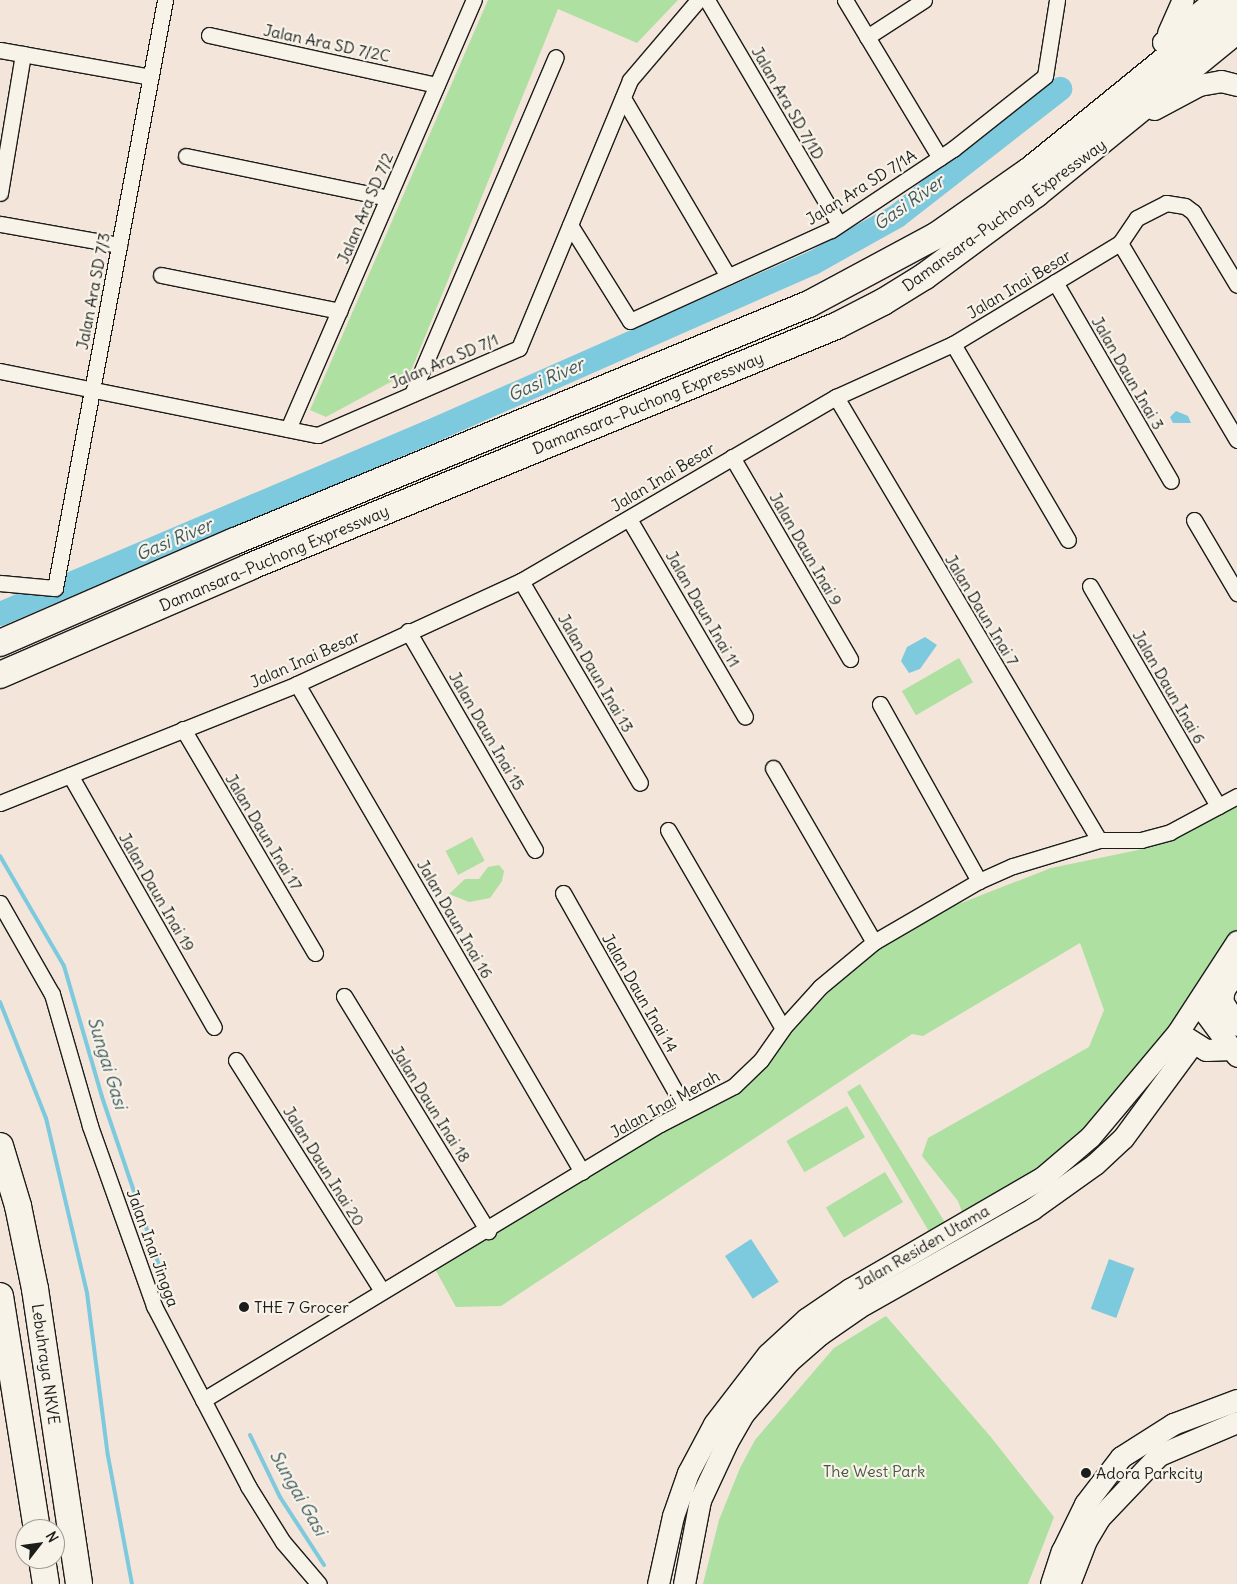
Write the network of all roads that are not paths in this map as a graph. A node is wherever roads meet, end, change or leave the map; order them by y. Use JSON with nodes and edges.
{"nodes":[{"id":1,"x":165,"y":0,"type":"edge"},
{"id":2,"x":474,"y":0,"type":"edge"},
{"id":3,"x":698,"y":0,"type":"edge"},
{"id":4,"x":707,"y":0,"type":"edge"},
{"id":5,"x":845,"y":0,"type":"edge"},
{"id":6,"x":924,"y":0,"type":"edge"},
{"id":7,"x":1058,"y":0,"type":"edge"},
{"id":8,"x":1183,"y":0,"type":"edge"},
{"id":9,"x":1214,"y":0,"type":"edge"},
{"id":10,"x":1237,"y":2,"type":"edge"},
{"id":11,"x":1237,"y":30,"type":"edge"},
{"id":12,"x":209,"y":35,"type":"dead end"},
{"id":13,"x":867,"y":36,"type":"junction"},
{"id":14,"x":1163,"y":42,"type":"junction"},
{"id":15,"x":0,"y":50,"type":"edge"},
{"id":16,"x":23,"y":54,"type":"junction"},
{"id":17,"x":556,"y":57,"type":"dead end"},
{"id":18,"x":151,"y":77,"type":"junction"},
{"id":19,"x":438,"y":85,"type":"junction"},
{"id":20,"x":1237,"y":85,"type":"edge"},
{"id":21,"x":623,"y":98,"type":"junction"},
{"id":22,"x":1118,"y":130,"type":"junction"},
{"id":23,"x":186,"y":156,"type":"dead end"},
{"id":24,"x":940,"y":158,"type":"junction"},
{"id":25,"x":1029,"y":171,"type":"junction"},
{"id":26,"x":0,"y":193,"type":"edge"},
{"id":27,"x":388,"y":198,"type":"junction"},
{"id":28,"x":0,"y":224,"type":"edge"},
{"id":29,"x":839,"y":224,"type":"junction"},
{"id":30,"x":570,"y":225,"type":"junction"},
{"id":31,"x":1120,"y":243,"type":"junction"},
{"id":32,"x":119,"y":245,"type":"junction"},
{"id":33,"x":161,"y":275,"type":"dead end"},
{"id":34,"x":728,"y":276,"type":"junction"},
{"id":35,"x":1055,"y":282,"type":"junction"},
{"id":36,"x":1237,"y":285,"type":"edge"},
{"id":37,"x":340,"y":311,"type":"junction"},
{"id":38,"x":953,"y":344,"type":"junction"},
{"id":39,"x":0,"y":371,"type":"edge"},
{"id":40,"x":92,"y":390,"type":"junction"},
{"id":41,"x":412,"y":394,"type":"junction"},
{"id":42,"x":836,"y":397,"type":"junction"},
{"id":43,"x":288,"y":429,"type":"junction"},
{"id":44,"x":1237,"y":440,"type":"edge"},
{"id":45,"x":732,"y":456,"type":"junction"},
{"id":46,"x":1171,"y":481,"type":"dead end"},
{"id":47,"x":630,"y":518,"type":"junction"},
{"id":48,"x":1194,"y":520,"type":"dead end"},
{"id":49,"x":1068,"y":540,"type":"dead end"},
{"id":50,"x":521,"y":581,"type":"junction"},
{"id":51,"x":0,"y":583,"type":"edge"},
{"id":52,"x":1090,"y":586,"type":"dead end"},
{"id":53,"x":1237,"y":593,"type":"edge"},
{"id":54,"x":408,"y":631,"type":"junction"},
{"id":55,"x":0,"y":643,"type":"edge"},
{"id":56,"x":850,"y":659,"type":"dead end"},
{"id":57,"x":0,"y":675,"type":"edge"},
{"id":58,"x":297,"y":684,"type":"junction"},
{"id":59,"x":880,"y":704,"type":"dead end"},
{"id":60,"x":745,"y":717,"type":"dead end"},
{"id":61,"x":183,"y":729,"type":"junction"},
{"id":62,"x":773,"y":768,"type":"dead end"},
{"id":63,"x":70,"y":775,"type":"junction"},
{"id":64,"x":640,"y":783,"type":"dead end"},
{"id":65,"x":1237,"y":796,"type":"edge"},
{"id":66,"x":0,"y":802,"type":"edge"},
{"id":67,"x":1218,"y":806,"type":"junction"},
{"id":68,"x":668,"y":830,"type":"dead end"},
{"id":69,"x":1098,"y":840,"type":"junction"},
{"id":70,"x":535,"y":850,"type":"dead end"},
{"id":71,"x":979,"y":881,"type":"junction"},
{"id":72,"x":563,"y":893,"type":"dead end"},
{"id":73,"x":0,"y":903,"type":"edge"},
{"id":74,"x":1237,"y":941,"type":"edge"},
{"id":75,"x":874,"y":942,"type":"junction"},
{"id":76,"x":315,"y":952,"type":"dead end"},
{"id":77,"x":1237,"y":971,"type":"edge"},
{"id":78,"x":344,"y":996,"type":"dead end"},
{"id":79,"x":1225,"y":1001,"type":"edge"},
{"id":80,"x":1237,"y":1025,"type":"edge"},
{"id":81,"x":214,"y":1026,"type":"dead end"},
{"id":82,"x":783,"y":1028,"type":"junction"},
{"id":83,"x":1186,"y":1038,"type":"junction"},
{"id":84,"x":1235,"y":1052,"type":"edge"},
{"id":85,"x":236,"y":1060,"type":"dead end"},
{"id":86,"x":686,"y":1110,"type":"junction"},
{"id":87,"x":0,"y":1146,"type":"edge"},
{"id":88,"x":582,"y":1172,"type":"junction"},
{"id":89,"x":488,"y":1230,"type":"junction"},
{"id":90,"x":382,"y":1291,"type":"junction"},
{"id":91,"x":0,"y":1296,"type":"edge"},
{"id":92,"x":203,"y":1400,"type":"junction"},
{"id":93,"x":1237,"y":1400,"type":"edge"},
{"id":94,"x":1237,"y":1422,"type":"edge"},
{"id":95,"x":723,"y":1428,"type":"junction"},
{"id":96,"x":35,"y":1519,"type":"edge"},
{"id":97,"x":44,"y":1569,"type":"edge"},
{"id":98,"x":46,"y":1584,"type":"edge"},
{"id":99,"x":79,"y":1584,"type":"edge"},
{"id":100,"x":319,"y":1584,"type":"edge"},
{"id":101,"x":658,"y":1584,"type":"edge"},
{"id":102,"x":684,"y":1584,"type":"edge"},
{"id":103,"x":1051,"y":1584,"type":"edge"},
{"id":104,"x":1069,"y":1584,"type":"edge"}],
"edges":[{"from":1,"to":18,"type":"street","name":"Jalan Ara SD 7/3"},
{"from":2,"to":19,"type":"street","name":"Jalan Ara SD 7/2"},
{"from":3,"to":21,"type":"street","name":"Jalan Ara SD 7/1"},
{"from":4,"to":29,"type":"street","name":"Jalan Ara SD 7/1D"},
{"from":5,"to":13,"type":"street"},
{"from":6,"to":13,"type":"street"},
{"from":7,"to":24,"type":"street","name":"Jalan Ara SD 7/1A"},
{"from":8,"to":14,"type":"street"},
{"from":9,"to":14,"type":"street"},
{"from":10,"to":25,"type":"highway"},
{"from":11,"to":22,"type":"highway","name":"Damansara–Puchong Expressway"},
{"from":12,"to":19,"type":"street","name":"Jalan Ara SD 7/2C"},
{"from":13,"to":24,"type":"street"},
{"from":14,"to":25,"type":"highway"},
{"from":15,"to":16,"type":"street"},
{"from":16,"to":18,"type":"street"},
{"from":16,"to":26,"type":"street"},
{"from":17,"to":41,"type":"street"},
{"from":18,"to":32,"type":"street","name":"Jalan Ara SD 7/3"},
{"from":19,"to":27,"type":"street","name":"Jalan Ara SD 7/2"},
{"from":20,"to":22,"type":"street"},
{"from":21,"to":30,"type":"street","name":"Jalan Ara SD 7/1"},
{"from":21,"to":34,"type":"street"},
{"from":22,"to":57,"type":"highway","name":"Damansara–Puchong Expressway"},
{"from":23,"to":27,"type":"street"},
{"from":24,"to":29,"type":"street","name":"Jalan Ara SD 7/1A"},
{"from":25,"to":55,"type":"highway","name":"Damansara–Puchong Expressway"},
{"from":27,"to":37,"type":"street","name":"Jalan Ara SD 7/2"},
{"from":28,"to":32,"type":"street"},
{"from":29,"to":34,"type":"street","name":"Jalan Ara SD 7/1A"},
{"from":30,"to":34,"type":"street","name":"Jalan Ara SD 7/1A"},
{"from":30,"to":41,"type":"street","name":"Jalan Ara SD 7/1"},
{"from":31,"to":35,"type":"street","name":"Jalan Inai Besar"},
{"from":31,"to":36,"type":"street"},
{"from":31,"to":44,"type":"street"},
{"from":32,"to":40,"type":"street","name":"Jalan Ara SD 7/3"},
{"from":33,"to":37,"type":"street"},
{"from":35,"to":38,"type":"street","name":"Jalan Inai Besar"},
{"from":35,"to":46,"type":"street","name":"Jalan Daun Inai 3"},
{"from":37,"to":43,"type":"street","name":"Jalan Ara SD 7/2"},
{"from":38,"to":42,"type":"street","name":"Jalan Inai Besar"},
{"from":38,"to":49,"type":"street"},
{"from":39,"to":40,"type":"street","name":"Jalan Ara SD 7/1"},
{"from":40,"to":43,"type":"street","name":"Jalan Ara SD 7/1"},
{"from":40,"to":51,"type":"street","name":"Jalan Ara SD 7/3"},
{"from":41,"to":43,"type":"street","name":"Jalan Ara SD 7/1"},
{"from":42,"to":45,"type":"street","name":"Jalan Inai Besar"},
{"from":42,"to":69,"type":"street","name":"Jalan Daun Inai 7"},
{"from":45,"to":47,"type":"street","name":"Jalan Inai Besar"},
{"from":45,"to":56,"type":"street","name":"Jalan Daun Inai 9"},
{"from":47,"to":50,"type":"street","name":"Jalan Inai Besar"},
{"from":47,"to":60,"type":"street","name":"Jalan Daun Inai 11"},
{"from":48,"to":53,"type":"street"},
{"from":50,"to":54,"type":"street","name":"Jalan Inai Besar"},
{"from":50,"to":64,"type":"street","name":"Jalan Daun Inai 13"},
{"from":52,"to":67,"type":"street","name":"Jalan Daun Inai 6"},
{"from":54,"to":58,"type":"street","name":"Jalan Inai Besar"},
{"from":54,"to":70,"type":"street","name":"Jalan Daun Inai 15"},
{"from":58,"to":61,"type":"street","name":"Jalan Inai Besar"},
{"from":58,"to":88,"type":"street","name":"Jalan Daun Inai 16"},
{"from":59,"to":71,"type":"street"},
{"from":61,"to":63,"type":"street","name":"Jalan Inai Besar"},
{"from":61,"to":76,"type":"street","name":"Jalan Daun Inai 17"},
{"from":62,"to":75,"type":"street"},
{"from":63,"to":66,"type":"street","name":"Jalan Inai Besar"},
{"from":63,"to":81,"type":"street","name":"Jalan Daun Inai 19"},
{"from":65,"to":67,"type":"street","name":"Jalan Inai Merah"},
{"from":67,"to":69,"type":"street","name":"Jalan Inai Merah"},
{"from":68,"to":82,"type":"street"},
{"from":69,"to":71,"type":"street","name":"Jalan Inai Merah"},
{"from":71,"to":75,"type":"street","name":"Jalan Inai Merah"},
{"from":72,"to":86,"type":"street","name":"Jalan Daun Inai 14"},
{"from":73,"to":92,"type":"street","name":"Jalan Inai Jingga"},
{"from":74,"to":79,"type":"street","name":"Jalan Residen Utama"},
{"from":75,"to":82,"type":"street","name":"Jalan Inai Merah"},
{"from":77,"to":79,"type":"street","name":"Jalan Residen Utama"},
{"from":78,"to":89,"type":"street","name":"Jalan Daun Inai 18"},
{"from":79,"to":80,"type":"street"},
{"from":79,"to":83,"type":"street","name":"Jalan Residen Utama"},
{"from":79,"to":84,"type":"street"},
{"from":82,"to":86,"type":"street","name":"Jalan Inai Merah"},
{"from":83,"to":84,"type":"street"},
{"from":83,"to":95,"type":"street","name":"Jalan Residen Utama"},
{"from":85,"to":90,"type":"street","name":"Jalan Daun Inai 20"},
{"from":86,"to":88,"type":"street","name":"Jalan Inai Merah"},
{"from":87,"to":99,"type":"highway","name":"Lebuhraya NKVE"},
{"from":88,"to":89,"type":"street","name":"Jalan Inai Merah"},
{"from":89,"to":90,"type":"street","name":"Jalan Inai Merah"},
{"from":90,"to":92,"type":"street","name":"Jalan Inai Merah"},
{"from":91,"to":96,"type":"highway","name":"Lebuhraya NKVE"},
{"from":92,"to":100,"type":"street","name":"Jalan Inai Jingga"},
{"from":93,"to":103,"type":"street"},
{"from":94,"to":104,"type":"street"},
{"from":95,"to":101,"type":"street","name":"Jalan Residen Utama"},
{"from":95,"to":102,"type":"street","name":"Jalan Residen Utama"},
{"from":97,"to":98,"type":"highway"}]}
